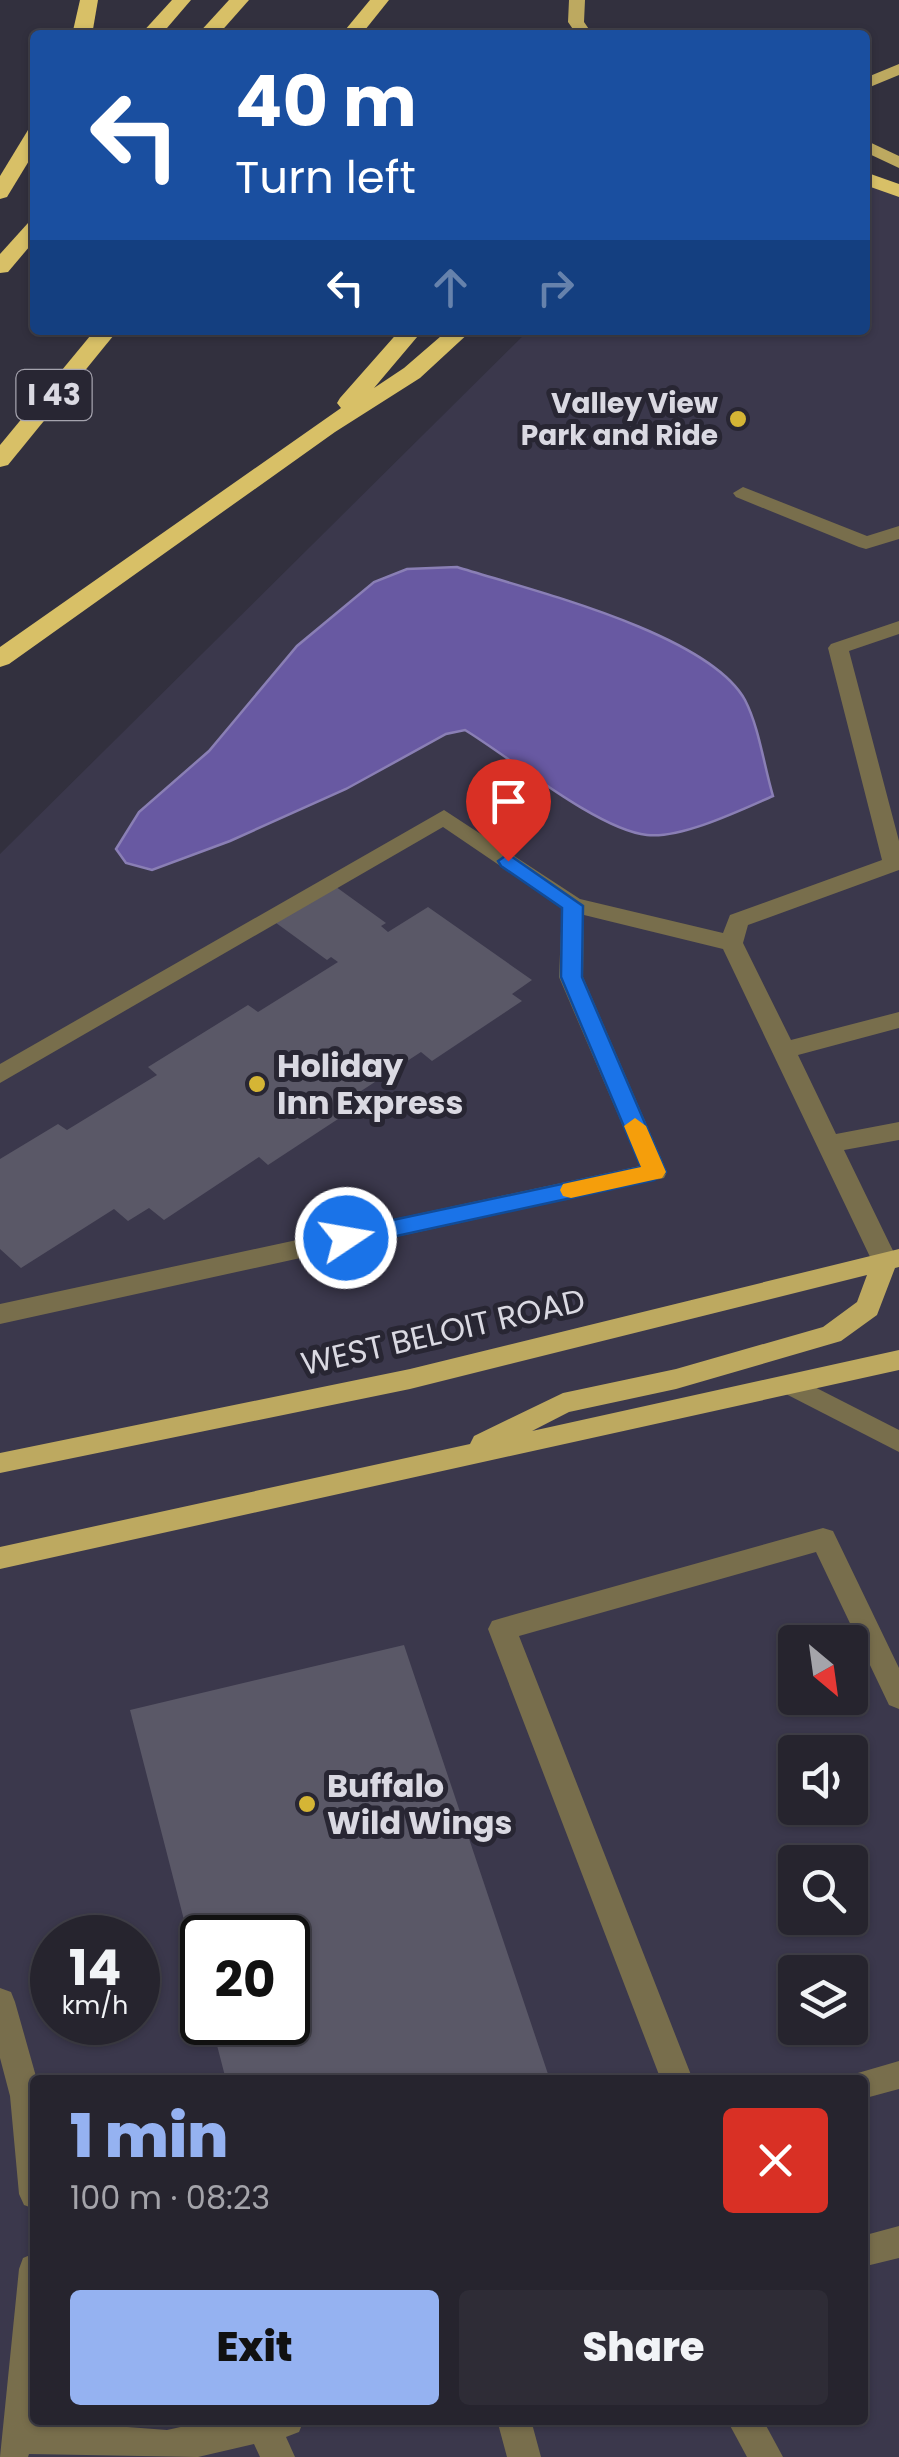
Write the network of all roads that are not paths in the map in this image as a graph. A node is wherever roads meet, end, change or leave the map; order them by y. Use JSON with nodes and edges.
{"nodes":[{"id":1,"x":89,"y":0,"type":"edge"},
{"id":2,"x":182,"y":0,"type":"edge"},
{"id":3,"x":240,"y":0,"type":"edge"},
{"id":4,"x":380,"y":0,"type":"edge"},
{"id":5,"x":577,"y":0,"type":"edge"},
{"id":6,"x":83,"y":30,"type":"edge"},
{"id":7,"x":155,"y":30,"type":"edge"},
{"id":8,"x":212,"y":30,"type":"edge"},
{"id":9,"x":355,"y":30,"type":"edge"},
{"id":10,"x":582,"y":30,"type":"edge"},
{"id":11,"x":899,"y":69,"type":"edge"},
{"id":12,"x":870,"y":82,"type":"edge"},
{"id":13,"x":30,"y":143,"type":"edge"},
{"id":14,"x":870,"y":148,"type":"edge"},
{"id":15,"x":899,"y":163,"type":"edge"},
{"id":16,"x":30,"y":166,"type":"edge"},
{"id":17,"x":870,"y":180,"type":"edge"},
{"id":18,"x":899,"y":191,"type":"edge"},
{"id":19,"x":0,"y":196,"type":"edge"},
{"id":20,"x":30,"y":233,"type":"edge"},
{"id":21,"x":0,"y":267,"type":"edge"},
{"id":22,"x":103,"y":335,"type":"edge"},
{"id":23,"x":408,"y":335,"type":"edge"},
{"id":24,"x":455,"y":335,"type":"edge"},
{"id":25,"x":327,"y":427,"type":"junction"},
{"id":26,"x":0,"y":460,"type":"edge"},
{"id":27,"x":743,"y":493,"type":"dead end"},
{"id":28,"x":899,"y":532,"type":"edge"},
{"id":29,"x":899,"y":627,"type":"edge"},
{"id":30,"x":0,"y":659,"type":"edge"},
{"id":31,"x":896,"y":863,"type":"edge"},
{"id":32,"x":573,"y":906,"type":"junction"},
{"id":33,"x":732,"y":943,"type":"junction"},
{"id":34,"x":899,"y":1020,"type":"edge"},
{"id":35,"x":784,"y":1050,"type":"junction"},
{"id":36,"x":0,"y":1075,"type":"edge"},
{"id":37,"x":899,"y":1131,"type":"edge"},
{"id":38,"x":829,"y":1144,"type":"junction"},
{"id":39,"x":892,"y":1260,"type":"edge"},
{"id":40,"x":0,"y":1314,"type":"edge"},
{"id":41,"x":899,"y":1360,"type":"edge"},
{"id":42,"x":791,"y":1385,"type":"junction"},
{"id":43,"x":899,"y":1442,"type":"edge"},
{"id":44,"x":447,"y":1462,"type":"junction"},
{"id":45,"x":0,"y":1463,"type":"edge"},
{"id":46,"x":0,"y":1558,"type":"edge"},
{"id":47,"x":899,"y":1697,"type":"edge"},
{"id":48,"x":0,"y":2002,"type":"edge"},
{"id":49,"x":674,"y":2075,"type":"edge"},
{"id":50,"x":899,"y":2076,"type":"edge"},
{"id":51,"x":868,"y":2084,"type":"edge"},
{"id":52,"x":30,"y":2140,"type":"edge"},
{"id":53,"x":899,"y":2242,"type":"edge"},
{"id":54,"x":868,"y":2250,"type":"edge"},
{"id":55,"x":30,"y":2314,"type":"edge"},
{"id":56,"x":515,"y":2425,"type":"edge"},
{"id":57,"x":747,"y":2425,"type":"edge"},
{"id":58,"x":276,"y":2435,"type":"edge"},
{"id":59,"x":15,"y":2447,"type":"edge"},
{"id":60,"x":524,"y":2457,"type":"edge"},
{"id":61,"x":766,"y":2457,"type":"edge"}],
"edges":[{"from":1,"to":6,"type":"highway"},
{"from":2,"to":7,"type":"highway"},
{"from":3,"to":8,"type":"highway"},
{"from":4,"to":9,"type":"highway"},
{"from":5,"to":10,"type":"main road"},
{"from":11,"to":12,"type":"main road"},
{"from":13,"to":19,"type":"highway"},
{"from":14,"to":15,"type":"main road"},
{"from":16,"to":19,"type":"highway"},
{"from":17,"to":18,"type":"highway"},
{"from":20,"to":21,"type":"highway"},
{"from":22,"to":26,"type":"highway","number":"I 43"},
{"from":23,"to":25,"type":"highway"},
{"from":24,"to":25,"type":"highway"},
{"from":25,"to":30,"type":"highway"},
{"from":27,"to":28,"type":"street"},
{"from":29,"to":31,"type":"street"},
{"from":31,"to":33,"type":"street"},
{"from":32,"to":33,"type":"street"},
{"from":32,"to":36,"type":"street"},
{"from":32,"to":40,"type":"street"},
{"from":33,"to":35,"type":"street"},
{"from":34,"to":35,"type":"street"},
{"from":35,"to":38,"type":"street"},
{"from":37,"to":38,"type":"street"},
{"from":38,"to":39,"type":"street"},
{"from":39,"to":44,"type":"main road"},
{"from":39,"to":45,"type":"main road","name":"WEST BELOIT ROAD"},
{"from":41,"to":42,"type":"main road"},
{"from":42,"to":43,"type":"street"},
{"from":42,"to":44,"type":"main road"},
{"from":44,"to":46,"type":"main road"},
{"from":47,"to":49,"type":"street"},
{"from":48,"to":52,"type":"street"},
{"from":50,"to":51,"type":"street"},
{"from":53,"to":54,"type":"street"},
{"from":55,"to":59,"type":"street"},
{"from":56,"to":60,"type":"street"},
{"from":57,"to":61,"type":"street"},
{"from":58,"to":59,"type":"street"}]}
